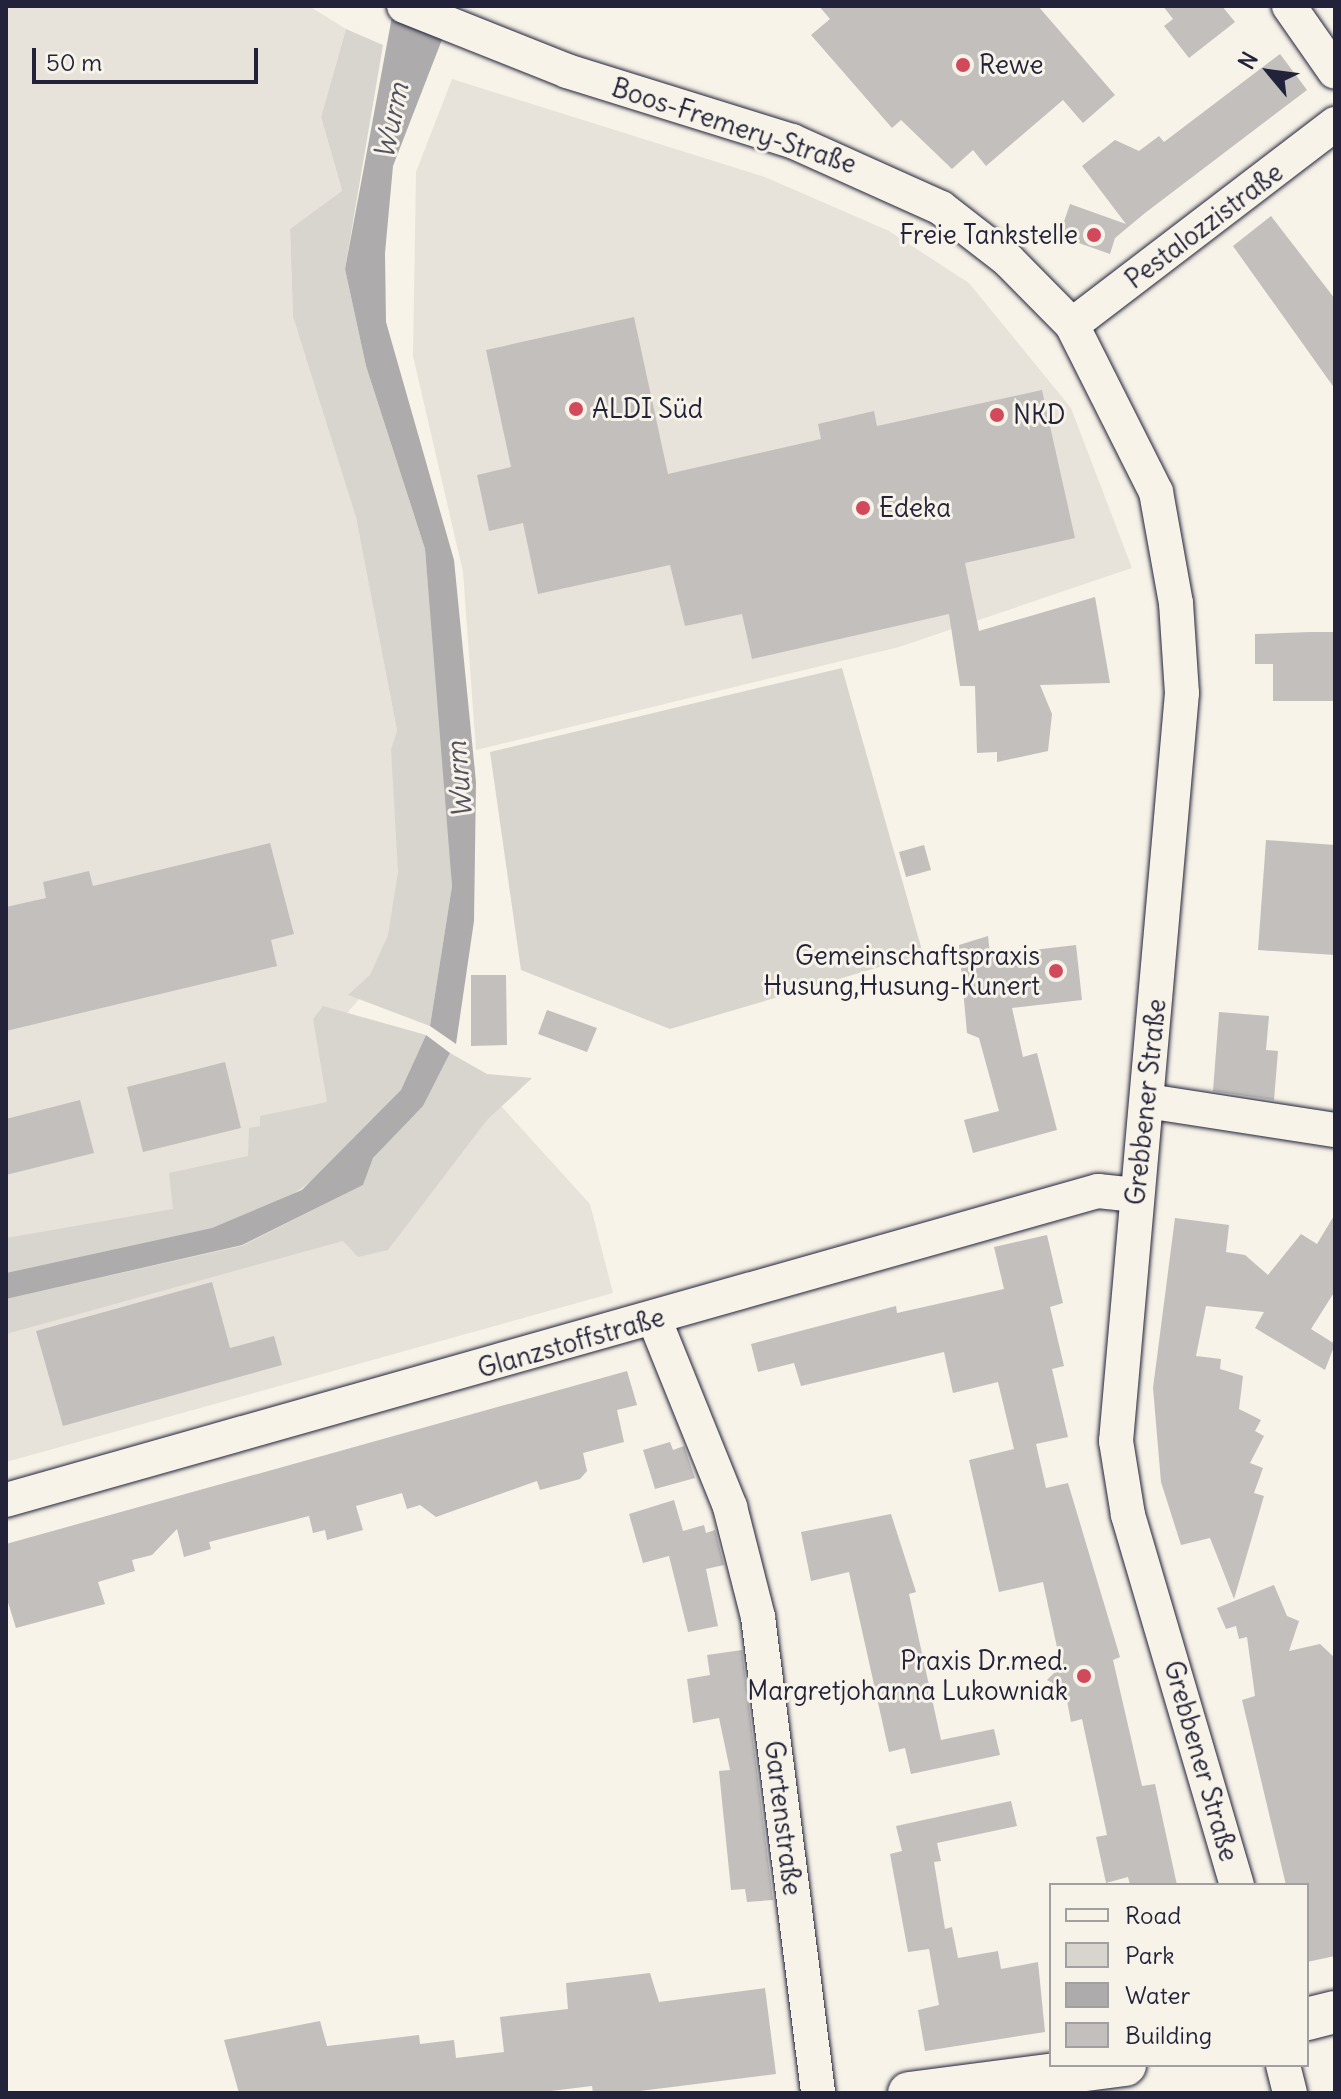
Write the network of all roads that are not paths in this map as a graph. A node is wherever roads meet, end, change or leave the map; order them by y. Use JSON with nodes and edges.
{"nodes":[{"id":1,"x":404,"y":6,"type":"edge"},
{"id":2,"x":1289,"y":6,"type":"edge"},
{"id":3,"x":1335,"y":72,"type":"edge"},
{"id":4,"x":1335,"y":124,"type":"edge"},
{"id":5,"x":1072,"y":325,"type":"junction"},
{"id":6,"x":1147,"y":1101,"type":"junction"},
{"id":7,"x":1335,"y":1130,"type":"edge"},
{"id":8,"x":1136,"y":1195,"type":"junction"},
{"id":9,"x":655,"y":1321,"type":"junction"},
{"id":10,"x":6,"y":1500,"type":"edge"},
{"id":11,"x":1236,"y":1883,"type":"edge"},
{"id":12,"x":1335,"y":2012,"type":"edge"},
{"id":13,"x":1309,"y":2018,"type":"edge"},
{"id":14,"x":1110,"y":2067,"type":"edge"},
{"id":15,"x":1284,"y":2067,"type":"edge"},
{"id":16,"x":818,"y":2093,"type":"edge"},
{"id":17,"x":909,"y":2093,"type":"edge"},
{"id":18,"x":1290,"y":2093,"type":"edge"}],
"edges":[{"from":1,"to":5,"type":"street","name":"Boos-Fremery-Straße"},
{"from":2,"to":3,"type":"street"},
{"from":4,"to":5,"type":"street","name":"Pestalozzistraße"},
{"from":5,"to":6,"type":"street","name":"Grebbener Straße"},
{"from":6,"to":7,"type":"street"},
{"from":6,"to":8,"type":"street","name":"Grebbener Straße"},
{"from":8,"to":9,"type":"street","name":"Glanzstoffstraße"},
{"from":8,"to":11,"type":"street","name":"Grebbener Straße"},
{"from":9,"to":10,"type":"street","name":"Glanzstoffstraße"},
{"from":9,"to":16,"type":"street","name":"Gartenstraße"},
{"from":12,"to":13,"type":"main road"},
{"from":14,"to":17,"type":"main road"},
{"from":15,"to":18,"type":"street"}]}
